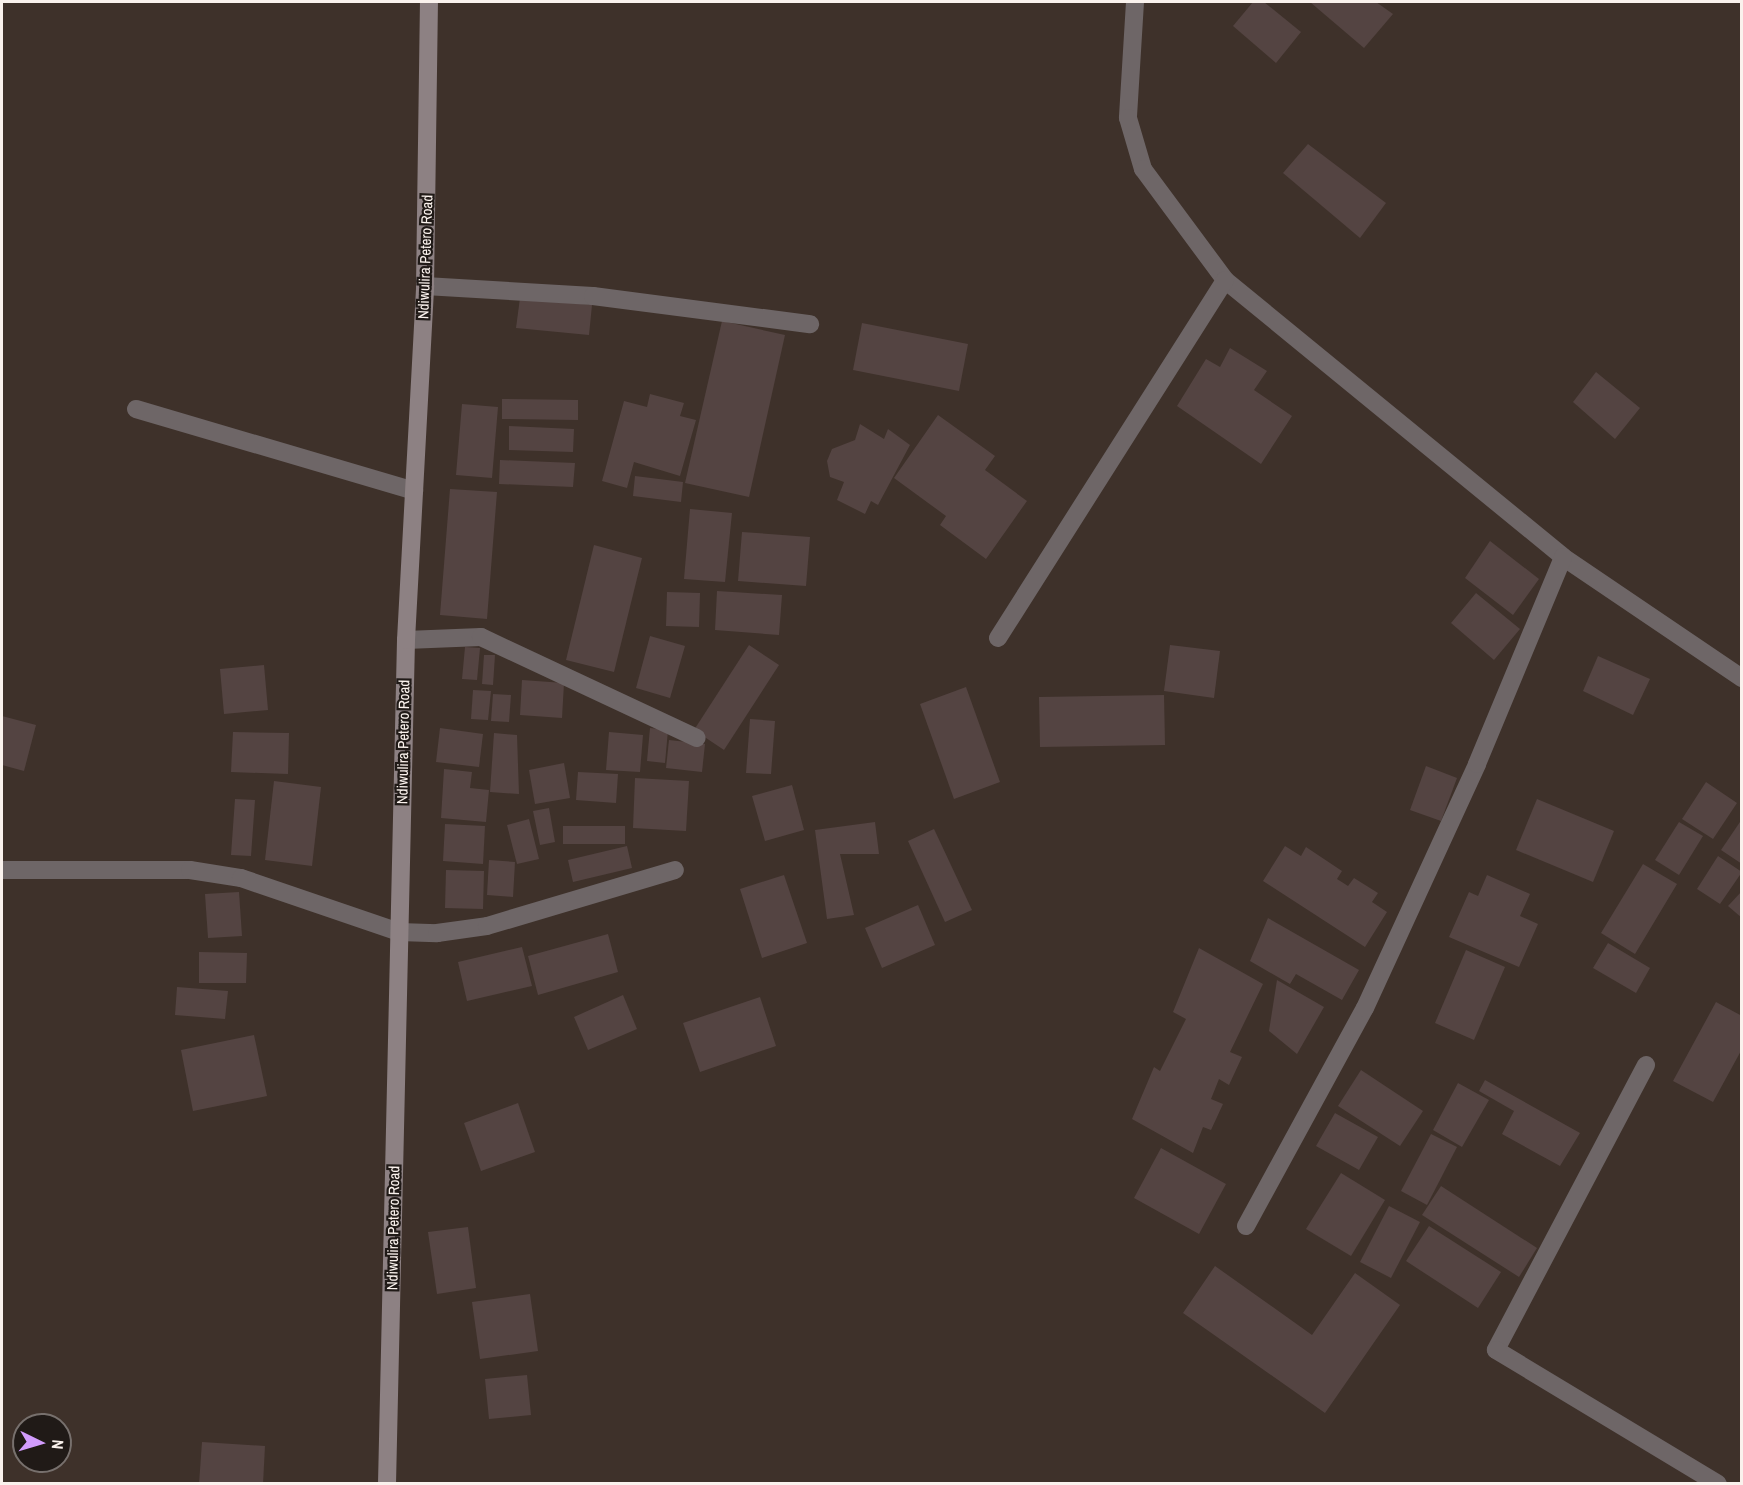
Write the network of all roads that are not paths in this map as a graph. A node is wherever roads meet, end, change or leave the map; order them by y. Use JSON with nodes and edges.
{"nodes":[{"id":1,"x":429,"y":2,"type":"edge"},
{"id":2,"x":1135,"y":2,"type":"edge"},
{"id":3,"x":1225,"y":280,"type":"junction"},
{"id":4,"x":425,"y":285,"type":"junction"},
{"id":5,"x":810,"y":324,"type":"dead end"},
{"id":6,"x":136,"y":409,"type":"dead end"},
{"id":7,"x":414,"y":491,"type":"junction"},
{"id":8,"x":1563,"y":557,"type":"junction"},
{"id":9,"x":998,"y":638,"type":"dead end"},
{"id":10,"x":406,"y":640,"type":"junction"},
{"id":11,"x":1742,"y":678,"type":"edge"},
{"id":12,"x":697,"y":738,"type":"dead end"},
{"id":13,"x":2,"y":870,"type":"edge"},
{"id":14,"x":675,"y":870,"type":"dead end"},
{"id":15,"x":399,"y":932,"type":"junction"},
{"id":16,"x":1646,"y":1065,"type":"dead end"},
{"id":17,"x":1246,"y":1226,"type":"dead end"},
{"id":18,"x":387,"y":1484,"type":"edge"},
{"id":19,"x":1718,"y":1484,"type":"edge"}],
"edges":[{"from":1,"to":4,"type":"street","name":"Ndiwulira Petero Road"},
{"from":2,"to":3,"type":"street"},
{"from":3,"to":8,"type":"street"},
{"from":3,"to":9,"type":"street"},
{"from":4,"to":5,"type":"street"},
{"from":4,"to":7,"type":"street","name":"Ndiwulira Petero Road"},
{"from":6,"to":7,"type":"street"},
{"from":7,"to":10,"type":"street","name":"Ndiwulira Petero Road"},
{"from":8,"to":11,"type":"street"},
{"from":8,"to":17,"type":"street"},
{"from":10,"to":12,"type":"street"},
{"from":10,"to":15,"type":"street","name":"Ndiwulira Petero Road"},
{"from":13,"to":15,"type":"street"},
{"from":14,"to":15,"type":"street"},
{"from":15,"to":18,"type":"street","name":"Ndiwulira Petero Road"},
{"from":16,"to":19,"type":"street"}]}
